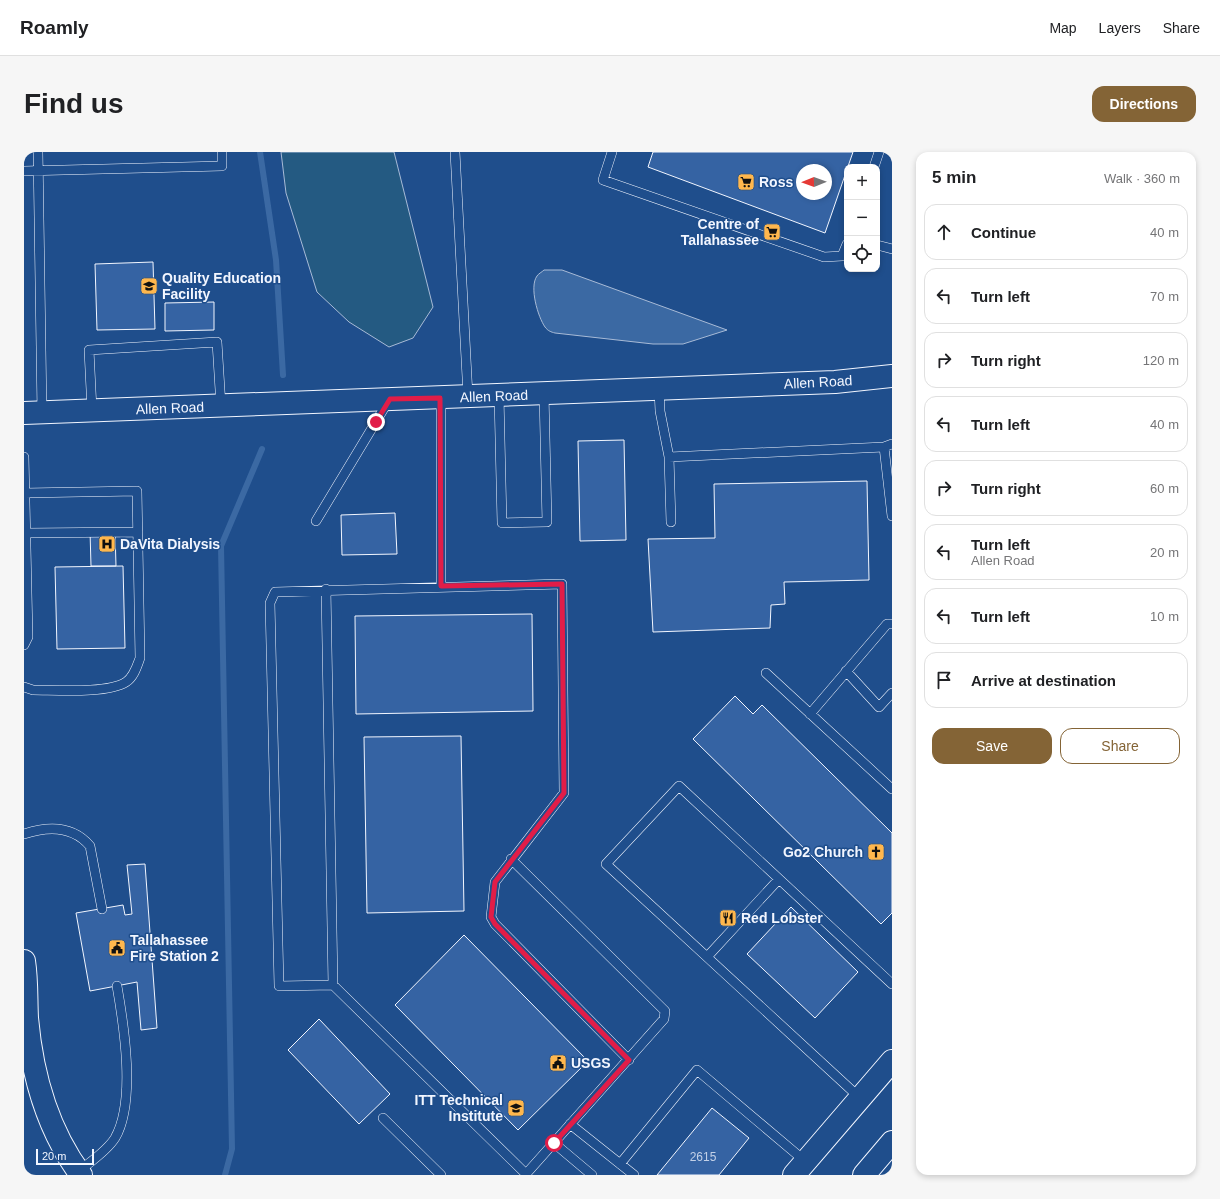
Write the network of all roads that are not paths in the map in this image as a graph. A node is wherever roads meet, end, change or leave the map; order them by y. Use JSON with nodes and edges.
{"nodes":[{"id":1,"x":38,"y":152,"type":"edge"},
{"id":2,"x":222,"y":152,"type":"edge"},
{"id":3,"x":455,"y":152,"type":"edge"},
{"id":4,"x":612,"y":152,"type":"edge"},
{"id":5,"x":879,"y":152,"type":"edge"},
{"id":6,"x":875,"y":164,"type":"edge"},
{"id":7,"x":38,"y":170,"type":"junction"},
{"id":8,"x":24,"y":171,"type":"edge"},
{"id":9,"x":880,"y":246,"type":"edge"},
{"id":10,"x":892,"y":249,"type":"edge"},
{"id":11,"x":844,"y":251,"type":"edge"},
{"id":12,"x":892,"y":376,"type":"edge"},
{"id":13,"x":659,"y":389,"type":"junction"},
{"id":14,"x":544,"y":394,"type":"junction"},
{"id":15,"x":468,"y":396,"type":"junction"},
{"id":16,"x":499,"y":396,"type":"junction"},
{"id":17,"x":440,"y":398,"type":"junction"},
{"id":18,"x":390,"y":399,"type":"junction"},
{"id":19,"x":221,"y":406,"type":"junction"},
{"id":20,"x":92,"y":411,"type":"junction"},
{"id":21,"x":33,"y":413,"type":"edge"},
{"id":22,"x":888,"y":446,"type":"edge"},
{"id":23,"x":669,"y":457,"type":"junction"},
{"id":24,"x":24,"y":458,"type":"edge"},
{"id":25,"x":24,"y":472,"type":"edge"},
{"id":26,"x":25,"y":493,"type":"edge"},
{"id":27,"x":892,"y":516,"type":"edge"},
{"id":28,"x":316,"y":521,"type":"dead end"},
{"id":29,"x":671,"y":522,"type":"dead end"},
{"id":30,"x":138,"y":532,"type":"junction"},
{"id":31,"x":26,"y":533,"type":"junction"},
{"id":32,"x":441,"y":586,"type":"junction"},
{"id":33,"x":326,"y":589,"type":"junction"},
{"id":34,"x":892,"y":624,"type":"edge"},
{"id":35,"x":24,"y":645,"type":"edge"},
{"id":36,"x":846,"y":672,"type":"junction"},
{"id":37,"x":766,"y":674,"type":"dead end"},
{"id":38,"x":24,"y":687,"type":"edge"},
{"id":39,"x":892,"y":693,"type":"edge"},
{"id":40,"x":810,"y":714,"type":"junction"},
{"id":41,"x":892,"y":789,"type":"edge"},
{"id":42,"x":24,"y":834,"type":"edge"},
{"id":43,"x":511,"y":859,"type":"junction"},
{"id":44,"x":779,"y":879,"type":"junction"},
{"id":45,"x":102,"y":909,"type":"dead end"},
{"id":46,"x":707,"y":957,"type":"junction"},
{"id":47,"x":24,"y":960,"type":"edge"},
{"id":48,"x":892,"y":984,"type":"edge"},
{"id":49,"x":334,"y":985,"type":"junction"},
{"id":50,"x":117,"y":986,"type":"dead end"},
{"id":51,"x":629,"y":1060,"type":"junction"},
{"id":52,"x":892,"y":1061,"type":"edge"},
{"id":53,"x":860,"y":1098,"type":"junction"},
{"id":54,"x":384,"y":1118,"type":"dead end"},
{"id":55,"x":570,"y":1124,"type":"junction"},
{"id":56,"x":892,"y":1142,"type":"edge"},
{"id":57,"x":554,"y":1143,"type":"junction"},
{"id":58,"x":620,"y":1164,"type":"junction"},
{"id":59,"x":800,"y":1168,"type":"edge"},
{"id":60,"x":80,"y":1173,"type":"edge"},
{"id":61,"x":442,"y":1175,"type":"edge"},
{"id":62,"x":525,"y":1175,"type":"edge"},
{"id":63,"x":592,"y":1175,"type":"edge"},
{"id":64,"x":634,"y":1175,"type":"edge"},
{"id":65,"x":864,"y":1175,"type":"edge"}],
"edges":[{"from":1,"to":7,"type":"lane"},
{"from":2,"to":7,"type":"lane"},
{"from":3,"to":15,"type":"lane"},
{"from":4,"to":11,"type":"lane"},
{"from":5,"to":6,"type":"lane"},
{"from":7,"to":8,"type":"lane"},
{"from":7,"to":21,"type":"lane"},
{"from":9,"to":10,"type":"lane"},
{"from":12,"to":13,"type":"street","name":"Allen Road"},
{"from":13,"to":14,"type":"street","name":"Allen Road"},
{"from":13,"to":23,"type":"lane"},
{"from":14,"to":16,"type":"street","name":"Allen Road"},
{"from":14,"to":16,"type":"lane"},
{"from":15,"to":16,"type":"street","name":"Allen Road"},
{"from":15,"to":17,"type":"street","name":"Allen Road"},
{"from":17,"to":18,"type":"street","name":"Allen Road"},
{"from":17,"to":32,"type":"lane"},
{"from":18,"to":19,"type":"street","name":"Allen Road"},
{"from":18,"to":28,"type":"lane"},
{"from":19,"to":20,"type":"street","name":"Allen Road"},
{"from":19,"to":20,"type":"lane"},
{"from":20,"to":21,"type":"street","name":"Allen Road"},
{"from":22,"to":23,"type":"lane"},
{"from":22,"to":27,"type":"lane"},
{"from":23,"to":29,"type":"lane"},
{"from":24,"to":25,"type":"lane"},
{"from":25,"to":26,"type":"lane"},
{"from":26,"to":30,"type":"lane"},
{"from":26,"to":31,"type":"lane"},
{"from":30,"to":31,"type":"lane"},
{"from":30,"to":38,"type":"lane"},
{"from":31,"to":35,"type":"lane"},
{"from":32,"to":33,"type":"lane"},
{"from":32,"to":43,"type":"lane"},
{"from":33,"to":49,"type":"lane"},
{"from":33,"to":49,"type":"lane"},
{"from":34,"to":36,"type":"lane"},
{"from":36,"to":39,"type":"lane"},
{"from":36,"to":40,"type":"lane"},
{"from":37,"to":40,"type":"lane"},
{"from":40,"to":41,"type":"lane"},
{"from":42,"to":45,"type":"lane"},
{"from":43,"to":51,"type":"lane"},
{"from":43,"to":51,"type":"lane"},
{"from":44,"to":46,"type":"lane"},
{"from":44,"to":46,"type":"lane"},
{"from":44,"to":48,"type":"lane"},
{"from":46,"to":53,"type":"lane"},
{"from":47,"to":60,"type":"street"},
{"from":49,"to":62,"type":"lane"},
{"from":50,"to":60,"type":"lane"},
{"from":51,"to":55,"type":"lane"},
{"from":52,"to":53,"type":"street"},
{"from":53,"to":59,"type":"street"},
{"from":54,"to":61,"type":"lane"},
{"from":55,"to":57,"type":"lane"},
{"from":55,"to":58,"type":"lane"},
{"from":56,"to":65,"type":"street"},
{"from":57,"to":62,"type":"lane"},
{"from":57,"to":63,"type":"lane"},
{"from":58,"to":59,"type":"lane"},
{"from":58,"to":64,"type":"lane"}]}
